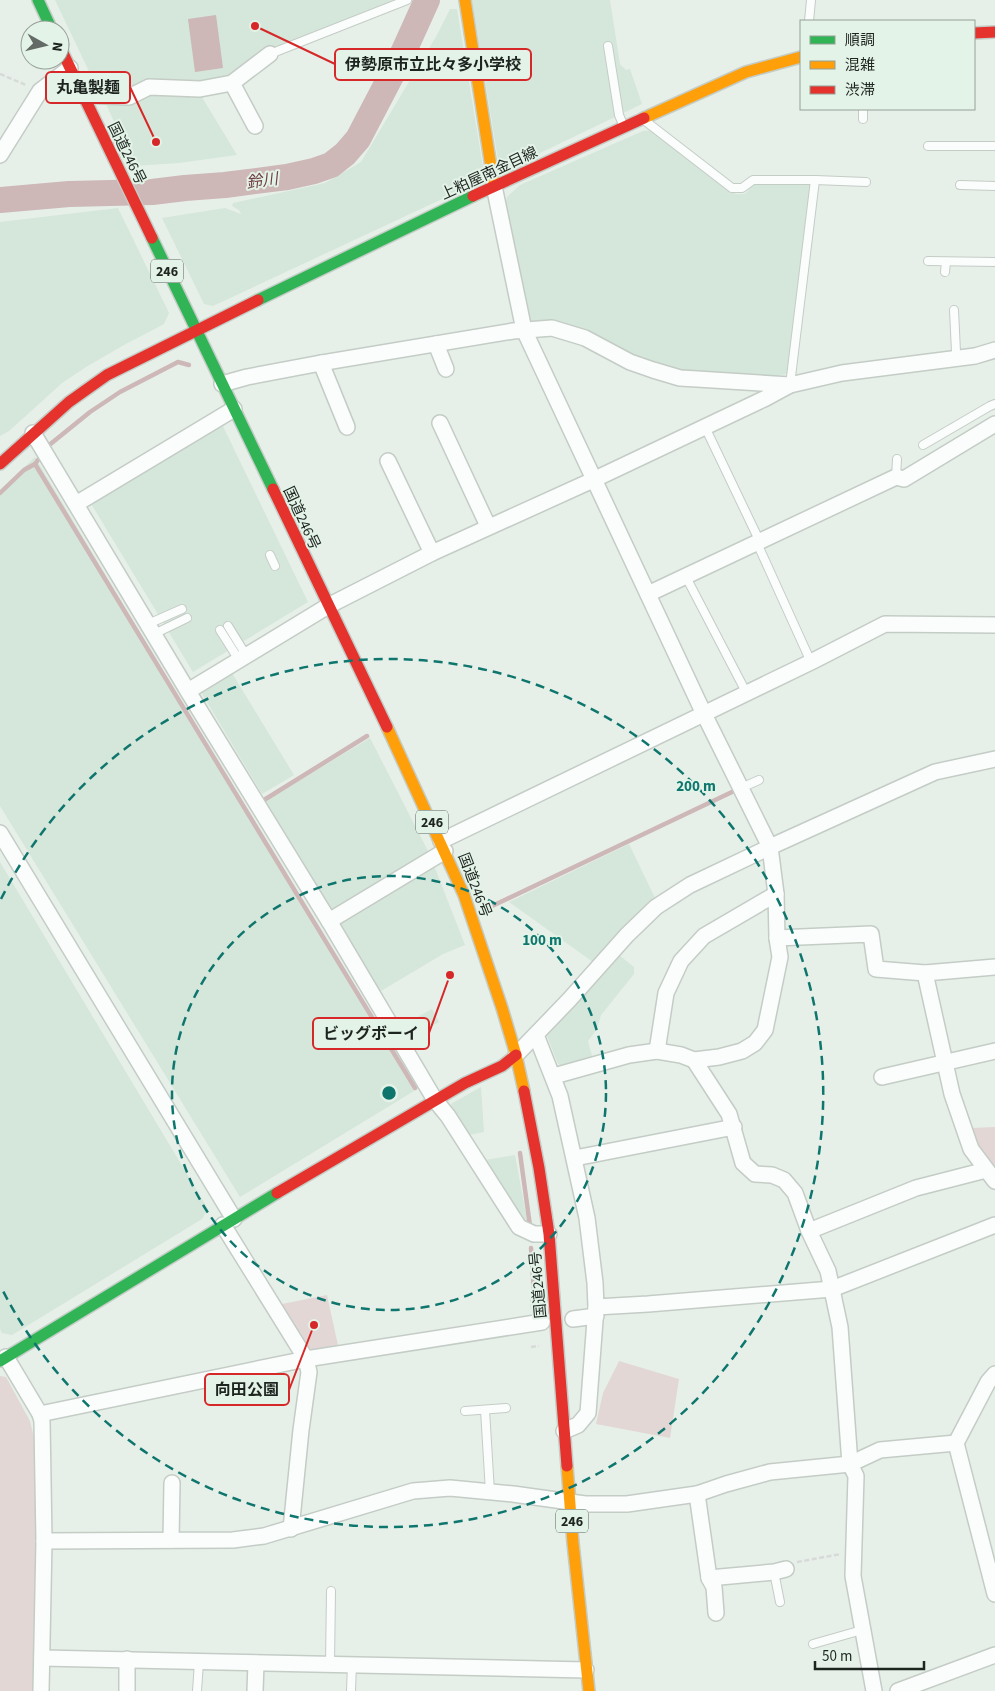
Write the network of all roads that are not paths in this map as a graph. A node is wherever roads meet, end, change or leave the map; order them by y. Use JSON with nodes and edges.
{"nodes":[{"id":1,"x":38,"y":0,"type":"edge"},
{"id":2,"x":406,"y":0,"type":"edge"},
{"id":3,"x":464,"y":0,"type":"edge"},
{"id":4,"x":811,"y":0,"type":"edge"},
{"id":5,"x":47,"y":20,"type":"edge"},
{"id":6,"x":809,"y":20,"type":"edge"},
{"id":7,"x":995,"y":32,"type":"edge"},
{"id":8,"x":975,"y":33,"type":"edge"},
{"id":9,"x":608,"y":46,"type":"dead end"},
{"id":10,"x":270,"y":54,"type":"joint"},
{"id":11,"x":800,"y":56,"type":"edge"},
{"id":12,"x":70,"y":68,"type":"edge"},
{"id":13,"x":67,"y":70,"type":"edge"},
{"id":14,"x":232,"y":83,"type":"junction"},
{"id":15,"x":83,"y":95,"type":"junction"},
{"id":16,"x":863,"y":110,"type":"edge"},
{"id":17,"x":642,"y":119,"type":"junction"},
{"id":18,"x":863,"y":119,"type":"dead end"},
{"id":19,"x":255,"y":126,"type":"dead end"},
{"id":20,"x":624,"y":127,"type":"junction"},
{"id":21,"x":928,"y":146,"type":"dead end"},
{"id":22,"x":995,"y":146,"type":"edge"},
{"id":23,"x":0,"y":155,"type":"edge"},
{"id":24,"x":816,"y":180,"type":"junction"},
{"id":25,"x":866,"y":182,"type":"dead end"},
{"id":26,"x":960,"y":185,"type":"dead end"},
{"id":27,"x":494,"y":186,"type":"junction"},
{"id":28,"x":995,"y":186,"type":"edge"},
{"id":29,"x":928,"y":262,"type":"dead end"},
{"id":30,"x":946,"y":262,"type":"junction"},
{"id":31,"x":995,"y":262,"type":"edge"},
{"id":32,"x":945,"y":272,"type":"dead end"},
{"id":33,"x":954,"y":310,"type":"dead end"},
{"id":34,"x":196,"y":330,"type":"junction"},
{"id":35,"x":524,"y":330,"type":"junction"},
{"id":36,"x":436,"y":344,"type":"junction"},
{"id":37,"x":995,"y":350,"type":"edge"},
{"id":38,"x":954,"y":358,"type":"junction"},
{"id":39,"x":321,"y":363,"type":"junction"},
{"id":40,"x":446,"y":369,"type":"dead end"},
{"id":41,"x":222,"y":384,"type":"junction"},
{"id":42,"x":790,"y":385,"type":"junction"},
{"id":43,"x":995,"y":404,"type":"edge"},
{"id":44,"x":234,"y":409,"type":"junction"},
{"id":45,"x":440,"y":423,"type":"dead end"},
{"id":46,"x":995,"y":424,"type":"edge"},
{"id":47,"x":347,"y":427,"type":"dead end"},
{"id":48,"x":705,"y":427,"type":"junction"},
{"id":49,"x":33,"y":433,"type":"junction"},
{"id":50,"x":923,"y":444,"type":"dead end"},
{"id":51,"x":897,"y":459,"type":"dead end"},
{"id":52,"x":388,"y":461,"type":"dead end"},
{"id":53,"x":0,"y":464,"type":"edge"},
{"id":54,"x":896,"y":477,"type":"junction"},
{"id":55,"x":593,"y":480,"type":"junction"},
{"id":56,"x":76,"y":504,"type":"junction"},
{"id":57,"x":488,"y":526,"type":"junction"},
{"id":58,"x":759,"y":542,"type":"junction"},
{"id":59,"x":432,"y":553,"type":"junction"},
{"id":60,"x":270,"y":555,"type":"dead end"},
{"id":61,"x":275,"y":566,"type":"dead end"},
{"id":62,"x":686,"y":577,"type":"junction"},
{"id":63,"x":648,"y":594,"type":"junction"},
{"id":64,"x":328,"y":606,"type":"junction"},
{"id":65,"x":182,"y":609,"type":"dead end"},
{"id":66,"x":187,"y":618,"type":"dead end"},
{"id":67,"x":228,"y":626,"type":"dead end"},
{"id":68,"x":995,"y":626,"type":"edge"},
{"id":69,"x":151,"y":629,"type":"junction"},
{"id":70,"x":220,"y":630,"type":"dead end"},
{"id":71,"x":243,"y":658,"type":"junction"},
{"id":72,"x":811,"y":662,"type":"junction"},
{"id":73,"x":188,"y":691,"type":"junction"},
{"id":74,"x":746,"y":692,"type":"junction"},
{"id":75,"x":704,"y":714,"type":"junction"},
{"id":76,"x":995,"y":759,"type":"edge"},
{"id":77,"x":758,"y":780,"type":"dead end"},
{"id":78,"x":741,"y":788,"type":"junction"},
{"id":79,"x":0,"y":833,"type":"edge"},
{"id":80,"x":443,"y":846,"type":"junction"},
{"id":81,"x":770,"y":847,"type":"junction"},
{"id":82,"x":776,"y":894,"type":"junction"},
{"id":83,"x":329,"y":921,"type":"junction"},
{"id":84,"x":777,"y":938,"type":"junction"},
{"id":85,"x":995,"y":967,"type":"edge"},
{"id":86,"x":926,"y":973,"type":"junction"},
{"id":87,"x":536,"y":1035,"type":"junction"},
{"id":88,"x":656,"y":1051,"type":"junction"},
{"id":89,"x":995,"y":1051,"type":"edge"},
{"id":90,"x":516,"y":1055,"type":"junction"},
{"id":91,"x":694,"y":1060,"type":"junction"},
{"id":92,"x":946,"y":1063,"type":"junction"},
{"id":93,"x":554,"y":1076,"type":"junction"},
{"id":94,"x":882,"y":1077,"type":"dead end"},
{"id":95,"x":435,"y":1100,"type":"junction"},
{"id":96,"x":734,"y":1127,"type":"junction"},
{"id":97,"x":575,"y":1158,"type":"junction"},
{"id":98,"x":990,"y":1176,"type":"edge"},
{"id":99,"x":228,"y":1222,"type":"junction"},
{"id":100,"x":995,"y":1225,"type":"edge"},
{"id":101,"x":809,"y":1230,"type":"junction"},
{"id":102,"x":549,"y":1234,"type":"junction"},
{"id":103,"x":832,"y":1289,"type":"junction"},
{"id":104,"x":596,"y":1312,"type":"junction"},
{"id":105,"x":573,"y":1318,"type":"dead end"},
{"id":106,"x":542,"y":1322,"type":"dead end"},
{"id":107,"x":2,"y":1355,"type":"edge"},
{"id":108,"x":306,"y":1359,"type":"junction"},
{"id":109,"x":995,"y":1374,"type":"edge"},
{"id":110,"x":506,"y":1408,"type":"dead end"},
{"id":111,"x":484,"y":1410,"type":"junction"},
{"id":112,"x":464,"y":1411,"type":"dead end"},
{"id":113,"x":40,"y":1414,"type":"junction"},
{"id":114,"x":564,"y":1431,"type":"junction"},
{"id":115,"x":956,"y":1443,"type":"junction"},
{"id":116,"x":850,"y":1464,"type":"junction"},
{"id":117,"x":172,"y":1483,"type":"dead end"},
{"id":118,"x":490,"y":1492,"type":"junction"},
{"id":119,"x":697,"y":1494,"type":"junction"},
{"id":120,"x":570,"y":1502,"type":"junction"},
{"id":121,"x":291,"y":1529,"type":"junction"},
{"id":122,"x":171,"y":1540,"type":"junction"},
{"id":123,"x":44,"y":1541,"type":"junction"},
{"id":124,"x":783,"y":1568,"type":"joint"},
{"id":125,"x":709,"y":1578,"type":"junction"},
{"id":126,"x":331,"y":1591,"type":"dead end"},
{"id":127,"x":995,"y":1594,"type":"edge"},
{"id":128,"x":780,"y":1602,"type":"dead end"},
{"id":129,"x":716,"y":1613,"type":"dead end"},
{"id":130,"x":862,"y":1630,"type":"junction"},
{"id":131,"x":813,"y":1644,"type":"dead end"},
{"id":132,"x":995,"y":1655,"type":"edge"},
{"id":133,"x":42,"y":1658,"type":"junction"},
{"id":134,"x":127,"y":1659,"type":"junction"},
{"id":135,"x":199,"y":1662,"type":"junction"},
{"id":136,"x":256,"y":1664,"type":"junction"},
{"id":137,"x":330,"y":1664,"type":"junction"},
{"id":138,"x":352,"y":1664,"type":"junction"},
{"id":139,"x":586,"y":1670,"type":"junction"},
{"id":140,"x":41,"y":1691,"type":"edge"},
{"id":141,"x":127,"y":1691,"type":"edge"},
{"id":142,"x":197,"y":1691,"type":"edge"},
{"id":143,"x":255,"y":1691,"type":"edge"},
{"id":144,"x":351,"y":1691,"type":"edge"},
{"id":145,"x":589,"y":1691,"type":"edge"},
{"id":146,"x":874,"y":1691,"type":"edge"},
{"id":147,"x":898,"y":1691,"type":"edge"}],
"edges":[{"from":1,"to":5,"type":"main road"},
{"from":2,"to":10,"type":"lane"},
{"from":3,"to":27,"type":"main road"},
{"from":4,"to":6,"type":"lane"},
{"from":7,"to":8,"type":"main road"},
{"from":9,"to":20,"type":"lane"},
{"from":10,"to":14,"type":"street"},
{"from":11,"to":17,"type":"main road","name":"上粕屋南金目線"},
{"from":12,"to":15,"type":"main road","name":"国道246号","number":"246"},
{"from":13,"to":23,"type":"street"},
{"from":14,"to":15,"type":"street"},
{"from":14,"to":19,"type":"street"},
{"from":15,"to":34,"type":"main road","name":"国道246号","number":"246"},
{"from":16,"to":18,"type":"lane"},
{"from":17,"to":20,"type":"main road","name":"上粕屋南金目線"},
{"from":17,"to":24,"type":"lane"},
{"from":20,"to":27,"type":"main road","name":"上粕屋南金目線"},
{"from":21,"to":22,"type":"lane"},
{"from":24,"to":25,"type":"lane"},
{"from":24,"to":42,"type":"lane"},
{"from":26,"to":28,"type":"lane"},
{"from":27,"to":34,"type":"main road","name":"上粕屋南金目線"},
{"from":27,"to":35,"type":"street"},
{"from":29,"to":30,"type":"lane"},
{"from":30,"to":31,"type":"lane"},
{"from":30,"to":32,"type":"lane"},
{"from":33,"to":38,"type":"lane"},
{"from":34,"to":41,"type":"main road","name":"国道246号","number":"246"},
{"from":34,"to":49,"type":"main road","name":"上粕屋南金目線"},
{"from":35,"to":36,"type":"street"},
{"from":35,"to":42,"type":"street"},
{"from":35,"to":55,"type":"street"},
{"from":36,"to":39,"type":"street"},
{"from":36,"to":40,"type":"street"},
{"from":37,"to":38,"type":"street"},
{"from":38,"to":42,"type":"street"},
{"from":39,"to":41,"type":"street"},
{"from":39,"to":47,"type":"street"},
{"from":41,"to":44,"type":"main road","name":"国道246号","number":"246"},
{"from":42,"to":48,"type":"street"},
{"from":43,"to":50,"type":"lane"},
{"from":44,"to":56,"type":"street"},
{"from":44,"to":64,"type":"main road","name":"国道246号","number":"246"},
{"from":45,"to":57,"type":"street"},
{"from":46,"to":54,"type":"street"},
{"from":48,"to":55,"type":"street"},
{"from":48,"to":58,"type":"lane"},
{"from":49,"to":53,"type":"main road","name":"上粕屋南金目線"},
{"from":49,"to":56,"type":"street"},
{"from":51,"to":54,"type":"lane"},
{"from":52,"to":59,"type":"street"},
{"from":54,"to":58,"type":"street"},
{"from":55,"to":57,"type":"street"},
{"from":55,"to":63,"type":"street"},
{"from":56,"to":69,"type":"street"},
{"from":57,"to":59,"type":"street"},
{"from":58,"to":62,"type":"street"},
{"from":58,"to":72,"type":"lane"},
{"from":59,"to":64,"type":"street"},
{"from":60,"to":61,"type":"lane"},
{"from":62,"to":63,"type":"street"},
{"from":62,"to":74,"type":"lane"},
{"from":63,"to":75,"type":"street"},
{"from":64,"to":71,"type":"street"},
{"from":64,"to":80,"type":"main road","name":"国道246号","number":"246"},
{"from":65,"to":69,"type":"lane"},
{"from":66,"to":69,"type":"lane"},
{"from":67,"to":71,"type":"lane"},
{"from":68,"to":72,"type":"street"},
{"from":69,"to":73,"type":"street"},
{"from":70,"to":71,"type":"lane"},
{"from":71,"to":73,"type":"street"},
{"from":72,"to":74,"type":"street"},
{"from":73,"to":83,"type":"street"},
{"from":74,"to":75,"type":"street"},
{"from":75,"to":78,"type":"street"},
{"from":75,"to":80,"type":"street"},
{"from":76,"to":81,"type":"street"},
{"from":77,"to":78,"type":"lane"},
{"from":78,"to":81,"type":"street"},
{"from":79,"to":99,"type":"street"},
{"from":80,"to":83,"type":"street"},
{"from":80,"to":90,"type":"main road","name":"国道246号","number":"246"},
{"from":81,"to":82,"type":"street"},
{"from":81,"to":87,"type":"street"},
{"from":82,"to":84,"type":"street"},
{"from":82,"to":88,"type":"street"},
{"from":83,"to":95,"type":"street"},
{"from":84,"to":86,"type":"street"},
{"from":84,"to":91,"type":"street"},
{"from":85,"to":86,"type":"street"},
{"from":86,"to":92,"type":"street"},
{"from":87,"to":90,"type":"street"},
{"from":87,"to":93,"type":"street"},
{"from":88,"to":91,"type":"street"},
{"from":88,"to":93,"type":"street"},
{"from":89,"to":92,"type":"street"},
{"from":90,"to":95,"type":"main road"},
{"from":90,"to":102,"type":"main road","name":"国道246号","number":"246"},
{"from":91,"to":96,"type":"street"},
{"from":92,"to":94,"type":"street"},
{"from":92,"to":98,"type":"street"},
{"from":93,"to":97,"type":"street"},
{"from":95,"to":99,"type":"main road"},
{"from":95,"to":102,"type":"street"},
{"from":96,"to":97,"type":"street"},
{"from":96,"to":101,"type":"street"},
{"from":97,"to":104,"type":"street"},
{"from":98,"to":101,"type":"street"},
{"from":99,"to":107,"type":"main road"},
{"from":99,"to":108,"type":"street"},
{"from":100,"to":103,"type":"street"},
{"from":101,"to":103,"type":"street"},
{"from":102,"to":114,"type":"main road","name":"国道246号","number":"246"},
{"from":103,"to":104,"type":"street"},
{"from":103,"to":116,"type":"street"},
{"from":104,"to":105,"type":"street"},
{"from":104,"to":114,"type":"street"},
{"from":106,"to":108,"type":"street"},
{"from":107,"to":113,"type":"street"},
{"from":108,"to":113,"type":"street"},
{"from":108,"to":121,"type":"street"},
{"from":109,"to":115,"type":"street"},
{"from":110,"to":111,"type":"lane"},
{"from":111,"to":112,"type":"lane"},
{"from":111,"to":118,"type":"lane"},
{"from":113,"to":123,"type":"street"},
{"from":114,"to":120,"type":"main road","name":"国道246号","number":"246"},
{"from":115,"to":116,"type":"street"},
{"from":115,"to":127,"type":"street"},
{"from":116,"to":119,"type":"street"},
{"from":116,"to":130,"type":"street"},
{"from":117,"to":122,"type":"street"},
{"from":118,"to":120,"type":"street"},
{"from":118,"to":121,"type":"street"},
{"from":119,"to":120,"type":"street"},
{"from":119,"to":125,"type":"street"},
{"from":120,"to":139,"type":"main road","name":"国道246号","number":"246"},
{"from":121,"to":122,"type":"street"},
{"from":122,"to":123,"type":"street"},
{"from":123,"to":133,"type":"street"},
{"from":124,"to":125,"type":"street"},
{"from":124,"to":128,"type":"lane"},
{"from":125,"to":129,"type":"street"},
{"from":126,"to":137,"type":"lane"},
{"from":130,"to":131,"type":"lane"},
{"from":130,"to":146,"type":"street"},
{"from":132,"to":147,"type":"street"},
{"from":133,"to":134,"type":"street"},
{"from":133,"to":140,"type":"street"},
{"from":134,"to":135,"type":"street"},
{"from":134,"to":141,"type":"street"},
{"from":135,"to":136,"type":"street"},
{"from":135,"to":142,"type":"lane"},
{"from":136,"to":137,"type":"street"},
{"from":136,"to":143,"type":"street"},
{"from":137,"to":138,"type":"street"},
{"from":138,"to":139,"type":"street"},
{"from":138,"to":144,"type":"lane"},
{"from":139,"to":145,"type":"main road","name":"国道246号","number":"246"}]}
